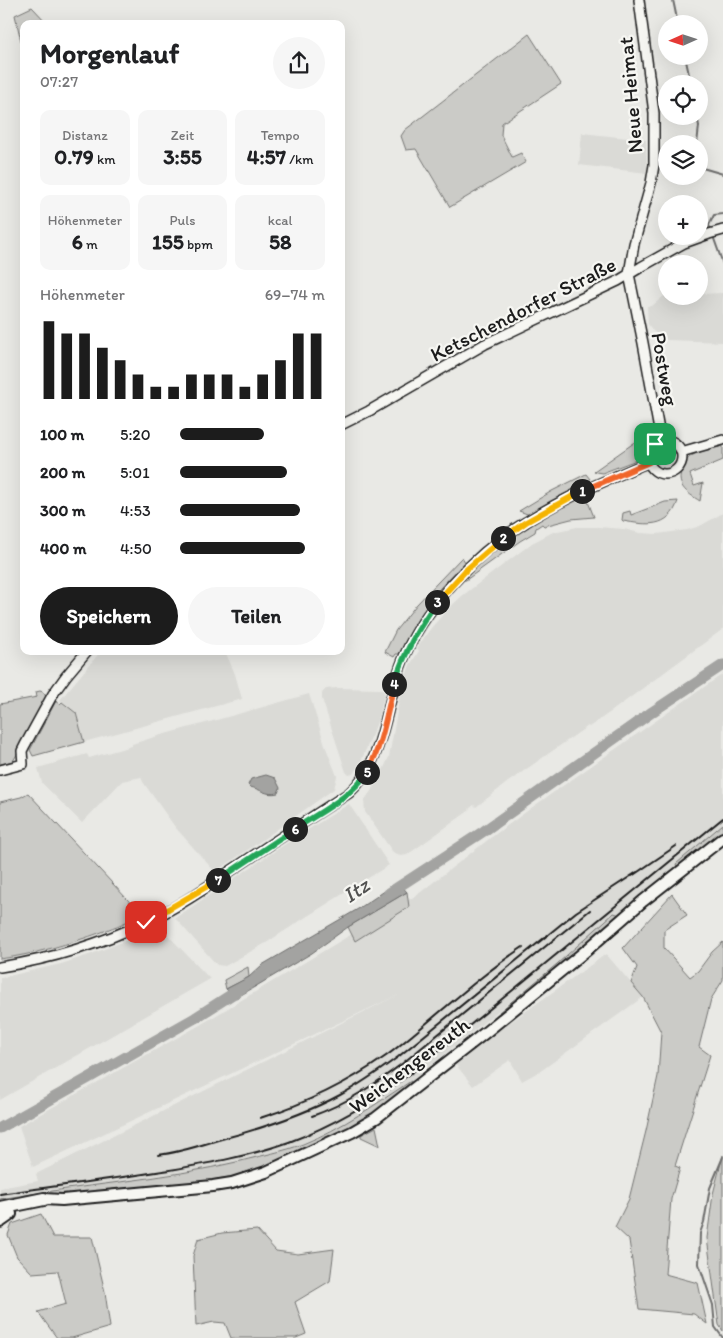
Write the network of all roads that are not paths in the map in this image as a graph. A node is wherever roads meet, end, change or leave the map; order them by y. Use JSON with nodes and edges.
{"nodes":[{"id":1,"x":638,"y":0,"type":"edge"},
{"id":2,"x":715,"y":232,"type":"edge"},
{"id":3,"x":632,"y":252,"type":"junction"},
{"id":4,"x":648,"y":263,"type":"junction"},
{"id":5,"x":629,"y":274,"type":"junction"},
{"id":6,"x":345,"y":423,"type":"edge"},
{"id":7,"x":723,"y":440,"type":"edge"},
{"id":8,"x":661,"y":441,"type":"junction"},
{"id":9,"x":681,"y":452,"type":"junction"},
{"id":10,"x":649,"y":462,"type":"junction"},
{"id":11,"x":84,"y":655,"type":"edge"},
{"id":12,"x":0,"y":770,"type":"edge"},
{"id":13,"x":723,"y":838,"type":"edge"},
{"id":14,"x":0,"y":967,"type":"edge"},
{"id":15,"x":44,"y":1202,"type":"joint"},
{"id":16,"x":3,"y":1215,"type":"edge"}],
"edges":[{"from":1,"to":3,"type":"street","name":"Neue Heimat"},
{"from":2,"to":4,"type":"street","name":"Ketschendorfer Straße"},
{"from":3,"to":4,"type":"street"},
{"from":3,"to":5,"type":"street","name":"Neue Heimat"},
{"from":4,"to":5,"type":"street","name":"Ketschendorfer Straße"},
{"from":5,"to":6,"type":"street","name":"Ketschendorfer Straße"},
{"from":5,"to":8,"type":"street","name":"Postweg"},
{"from":7,"to":9,"type":"street"},
{"from":8,"to":9,"type":"street"},
{"from":8,"to":10,"type":"street"},
{"from":9,"to":10,"type":"street"},
{"from":10,"to":14,"type":"street"},
{"from":11,"to":12,"type":"street"},
{"from":13,"to":15,"type":"main road","name":"Weichengereuth"},
{"from":15,"to":16,"type":"highway","name":"Weichengereuth"}]}
